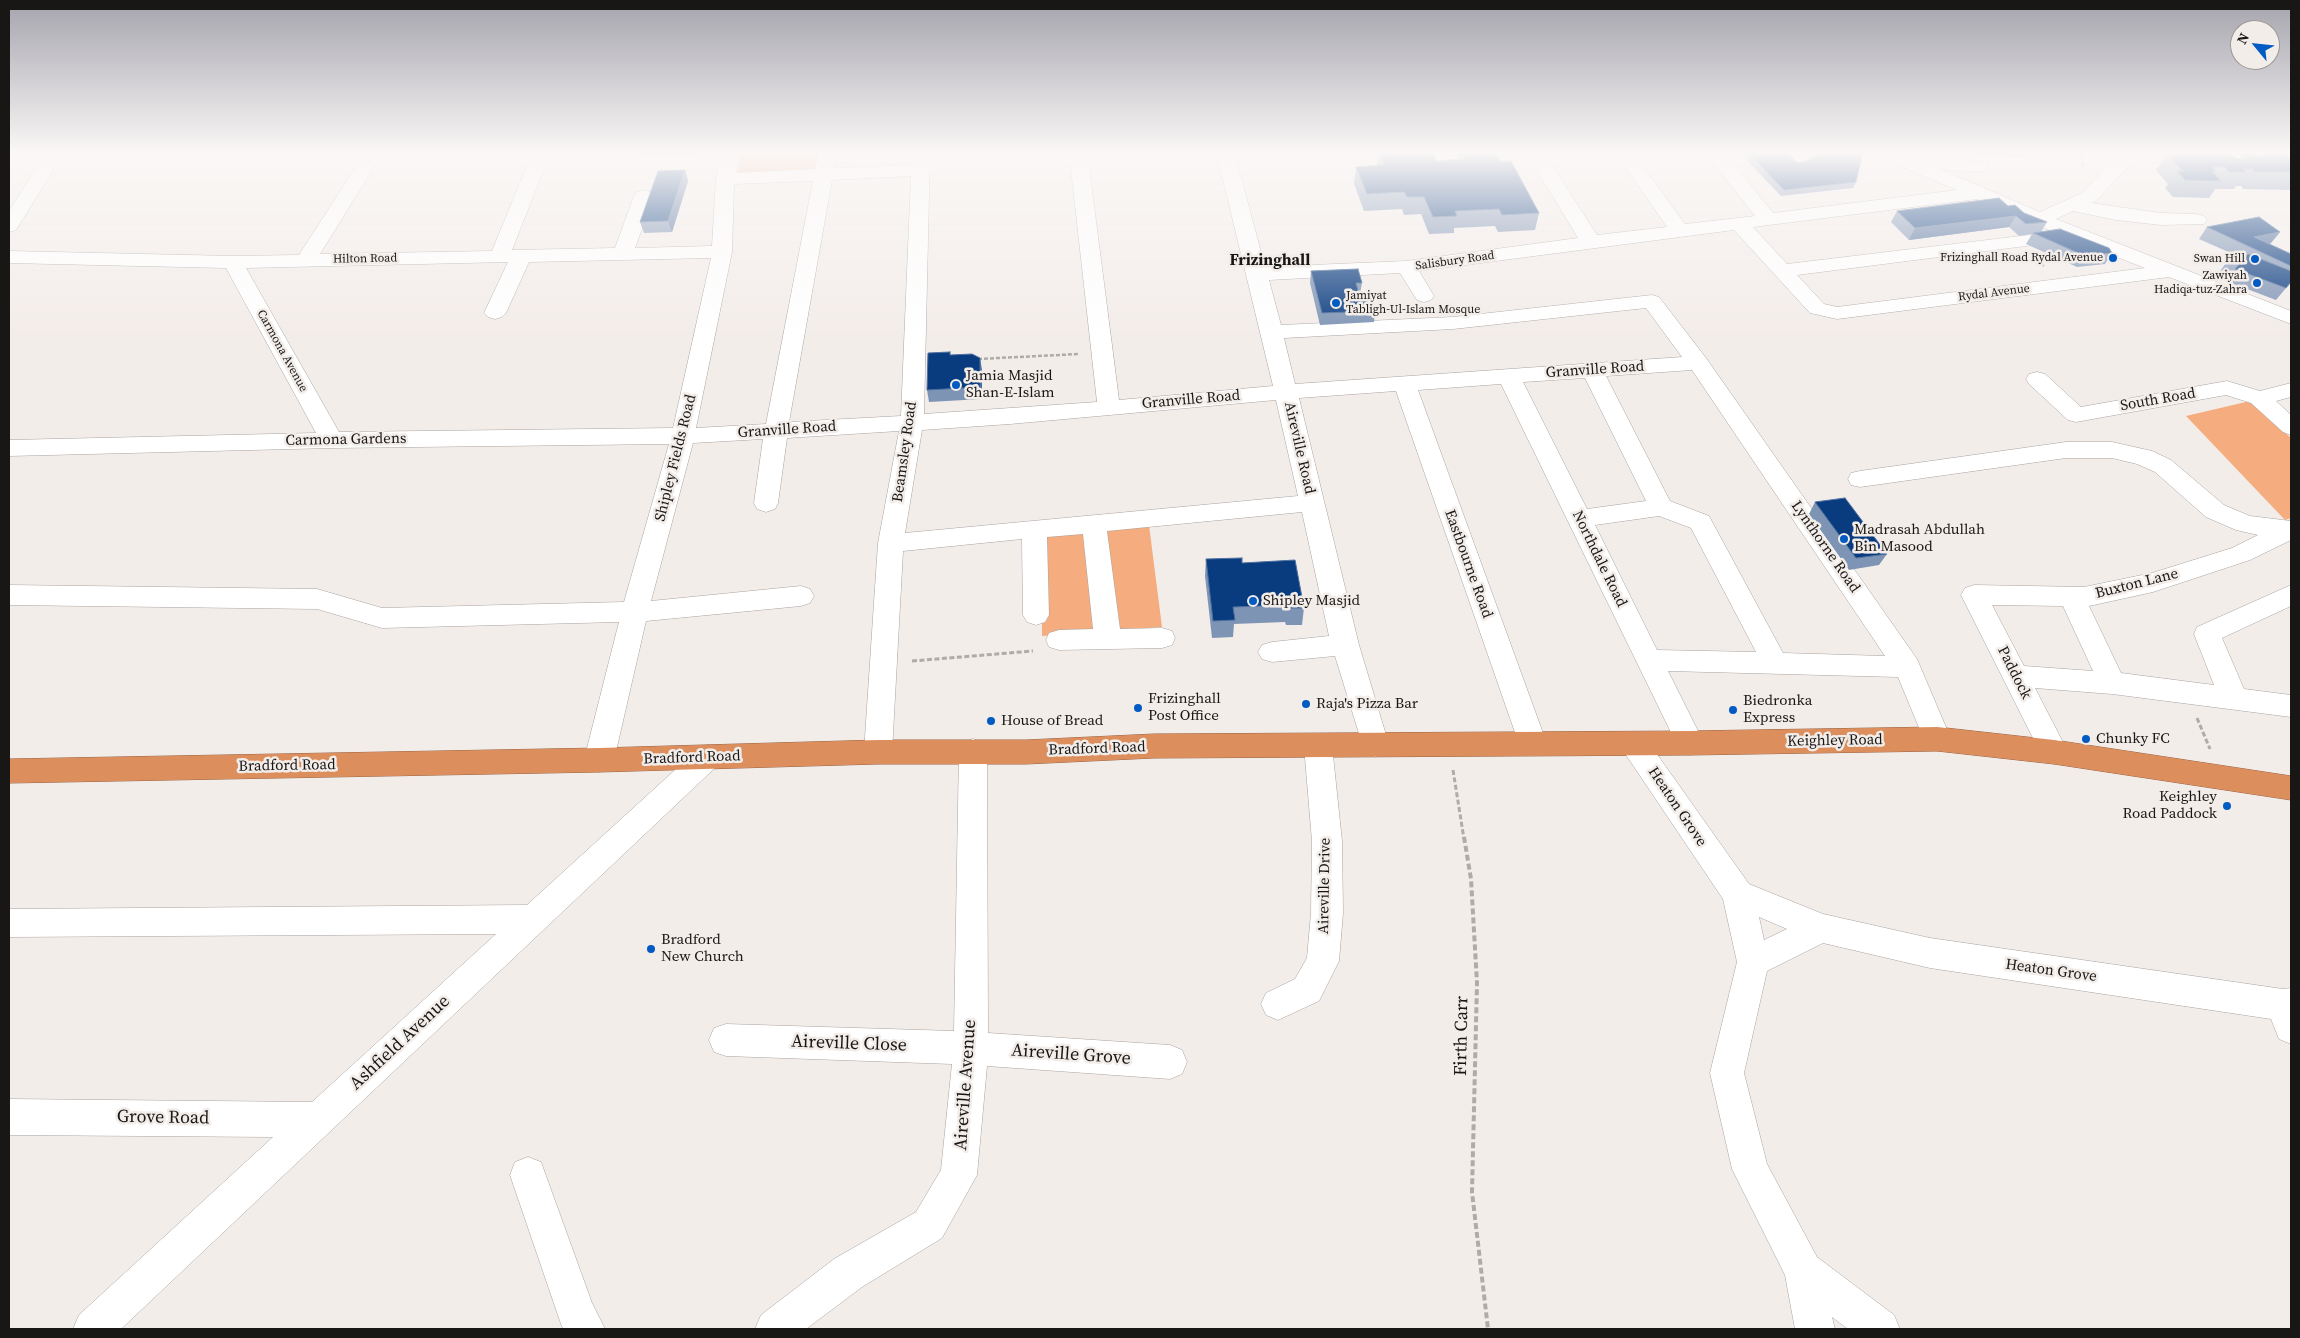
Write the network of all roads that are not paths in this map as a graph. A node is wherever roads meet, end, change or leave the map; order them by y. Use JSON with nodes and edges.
{"nodes":[{"id":1,"x":17,"y":213,"type":"edge"},
{"id":2,"x":335,"y":213,"type":"edge"},
{"id":3,"x":517,"y":213,"type":"edge"},
{"id":4,"x":638,"y":213,"type":"edge"},
{"id":5,"x":723,"y":213,"type":"edge"},
{"id":6,"x":817,"y":213,"type":"edge"},
{"id":7,"x":919,"y":213,"type":"edge"},
{"id":8,"x":1085,"y":213,"type":"edge"},
{"id":9,"x":1241,"y":213,"type":"edge"},
{"id":10,"x":1573,"y":213,"type":"edge"},
{"id":11,"x":1667,"y":213,"type":"edge"},
{"id":12,"x":1764,"y":213,"type":"edge"},
{"id":13,"x":1822,"y":213,"type":"edge"},
{"id":14,"x":2026,"y":213,"type":"edge"},
{"id":15,"x":2052,"y":213,"type":"edge"},
{"id":16,"x":2117,"y":213,"type":"edge"},
{"id":17,"x":2039,"y":219,"type":"junction"},
{"id":18,"x":1769,"y":220,"type":"junction"},
{"id":19,"x":2197,"y":220,"type":"dead end"},
{"id":20,"x":1739,"y":224,"type":"junction"},
{"id":21,"x":9,"y":226,"type":"edge"},
{"id":22,"x":1680,"y":231,"type":"junction"},
{"id":23,"x":2076,"y":234,"type":"junction"},
{"id":24,"x":1591,"y":242,"type":"junction"},
{"id":25,"x":722,"y":252,"type":"junction"},
{"id":26,"x":623,"y":253,"type":"junction"},
{"id":27,"x":522,"y":255,"type":"junction"},
{"id":28,"x":500,"y":256,"type":"junction"},
{"id":29,"x":9,"y":257,"type":"edge"},
{"id":30,"x":306,"y":260,"type":"junction"},
{"id":31,"x":233,"y":262,"type":"junction"},
{"id":32,"x":1406,"y":267,"type":"junction"},
{"id":33,"x":1782,"y":271,"type":"junction"},
{"id":34,"x":2171,"y":271,"type":"junction"},
{"id":35,"x":1257,"y":274,"type":"junction"},
{"id":36,"x":1424,"y":296,"type":"dead end"},
{"id":37,"x":495,"y":313,"type":"dead end"},
{"id":38,"x":2291,"y":318,"type":"edge"},
{"id":39,"x":1272,"y":332,"type":"junction"},
{"id":40,"x":1698,"y":363,"type":"junction"},
{"id":41,"x":1592,"y":370,"type":"junction"},
{"id":42,"x":1508,"y":375,"type":"junction"},
{"id":43,"x":2037,"y":379,"type":"dead end"},
{"id":44,"x":1404,"y":383,"type":"junction"},
{"id":45,"x":2291,"y":390,"type":"edge"},
{"id":46,"x":1285,"y":392,"type":"junction"},
{"id":47,"x":2260,"y":398,"type":"junction"},
{"id":48,"x":1109,"y":408,"type":"junction"},
{"id":49,"x":912,"y":422,"type":"junction"},
{"id":50,"x":2291,"y":427,"type":"edge"},
{"id":51,"x":776,"y":431,"type":"junction"},
{"id":52,"x":683,"y":436,"type":"junction"},
{"id":53,"x":332,"y":440,"type":"junction"},
{"id":54,"x":9,"y":448,"type":"edge"},
{"id":55,"x":1860,"y":479,"type":"dead end"},
{"id":56,"x":766,"y":503,"type":"dead end"},
{"id":57,"x":1312,"y":503,"type":"junction"},
{"id":58,"x":1661,"y":507,"type":"junction"},
{"id":59,"x":1579,"y":519,"type":"junction"},
{"id":60,"x":1094,"y":524,"type":"junction"},
{"id":61,"x":1034,"y":530,"type":"junction"},
{"id":62,"x":2289,"y":530,"type":"edge"},
{"id":63,"x":891,"y":544,"type":"junction"},
{"id":64,"x":9,"y":595,"type":"edge"},
{"id":65,"x":1974,"y":595,"type":"joint"},
{"id":66,"x":2291,"y":595,"type":"edge"},
{"id":67,"x":801,"y":596,"type":"dead end"},
{"id":68,"x":2072,"y":597,"type":"junction"},
{"id":69,"x":636,"y":612,"type":"junction"},
{"id":70,"x":1036,"y":615,"type":"dead end"},
{"id":71,"x":1162,"y":638,"type":"dead end"},
{"id":72,"x":1108,"y":639,"type":"junction"},
{"id":73,"x":1059,"y":640,"type":"dead end"},
{"id":74,"x":1346,"y":645,"type":"junction"},
{"id":75,"x":1272,"y":652,"type":"dead end"},
{"id":76,"x":1902,"y":659,"type":"junction"},
{"id":77,"x":1649,"y":660,"type":"junction"},
{"id":78,"x":1775,"y":663,"type":"junction"},
{"id":79,"x":2016,"y":676,"type":"junction"},
{"id":80,"x":2112,"y":684,"type":"junction"},
{"id":81,"x":2234,"y":699,"type":"junction"},
{"id":82,"x":2291,"y":706,"type":"edge"},
{"id":83,"x":1936,"y":739,"type":"junction"},
{"id":84,"x":1690,"y":743,"type":"junction"},
{"id":85,"x":1533,"y":744,"type":"junction"},
{"id":86,"x":1634,"y":744,"type":"junction"},
{"id":87,"x":1375,"y":745,"type":"junction"},
{"id":88,"x":1318,"y":746,"type":"junction"},
{"id":89,"x":973,"y":751,"type":"junction"},
{"id":90,"x":878,"y":752,"type":"junction"},
{"id":91,"x":2054,"y":752,"type":"junction"},
{"id":92,"x":708,"y":757,"type":"junction"},
{"id":93,"x":599,"y":760,"type":"junction"},
{"id":94,"x":12,"y":775,"type":"edge"},
{"id":95,"x":2291,"y":788,"type":"edge"},
{"id":96,"x":1738,"y":894,"type":"junction"},
{"id":97,"x":534,"y":919,"type":"junction"},
{"id":98,"x":9,"y":923,"type":"edge"},
{"id":99,"x":1821,"y":928,"type":"junction"},
{"id":100,"x":1753,"y":962,"type":"junction"},
{"id":101,"x":1278,"y":1004,"type":"dead end"},
{"id":102,"x":2288,"y":1013,"type":"edge"},
{"id":103,"x":726,"y":1040,"type":"dead end"},
{"id":104,"x":971,"y":1048,"type":"junction"},
{"id":105,"x":1170,"y":1062,"type":"dead end"},
{"id":106,"x":9,"y":1117,"type":"edge"},
{"id":107,"x":318,"y":1120,"type":"junction"},
{"id":108,"x":528,"y":1175,"type":"dead end"},
{"id":109,"x":1803,"y":1271,"type":"junction"},
{"id":110,"x":93,"y":1329,"type":"edge"},
{"id":111,"x":585,"y":1329,"type":"edge"},
{"id":112,"x":776,"y":1329,"type":"edge"},
{"id":113,"x":1816,"y":1329,"type":"edge"},
{"id":114,"x":1880,"y":1329,"type":"edge"}],
"edges":[{"from":1,"to":21,"type":"street"},
{"from":2,"to":30,"type":"street"},
{"from":3,"to":28,"type":"street"},
{"from":4,"to":26,"type":"street"},
{"from":5,"to":25,"type":"street","name":"Shipley Fields Road"},
{"from":6,"to":51,"type":"street"},
{"from":7,"to":49,"type":"street","name":"Beamsley Road"},
{"from":8,"to":48,"type":"street"},
{"from":9,"to":35,"type":"street","name":"Aireville Road"},
{"from":10,"to":24,"type":"street"},
{"from":11,"to":22,"type":"street"},
{"from":12,"to":18,"type":"street"},
{"from":13,"to":18,"type":"street","name":"Salisbury Road"},
{"from":14,"to":17,"type":"street"},
{"from":15,"to":17,"type":"street"},
{"from":16,"to":19,"type":"street"},
{"from":17,"to":23,"type":"street"},
{"from":18,"to":20,"type":"street","name":"Salisbury Road"},
{"from":20,"to":22,"type":"street","name":"Salisbury Road"},
{"from":20,"to":33,"type":"street"},
{"from":22,"to":24,"type":"street","name":"Salisbury Road"},
{"from":23,"to":33,"type":"street"},
{"from":23,"to":34,"type":"street"},
{"from":24,"to":32,"type":"street","name":"Salisbury Road"},
{"from":25,"to":26,"type":"street","name":"Hilton Road"},
{"from":25,"to":52,"type":"street","name":"Shipley Fields Road"},
{"from":26,"to":27,"type":"street","name":"Hilton Road"},
{"from":27,"to":28,"type":"street","name":"Hilton Road"},
{"from":27,"to":37,"type":"street"},
{"from":28,"to":30,"type":"street","name":"Hilton Road"},
{"from":29,"to":31,"type":"street","name":"Hilton Road"},
{"from":30,"to":31,"type":"street","name":"Hilton Road"},
{"from":31,"to":53,"type":"street","name":"Carmona Avenue"},
{"from":32,"to":35,"type":"street","name":"Salisbury Road"},
{"from":32,"to":36,"type":"street"},
{"from":33,"to":34,"type":"street","name":"Rydal Avenue"},
{"from":34,"to":38,"type":"street"},
{"from":35,"to":39,"type":"street","name":"Aireville Road"},
{"from":39,"to":40,"type":"street","name":"Lynthorne Road"},
{"from":39,"to":46,"type":"street","name":"Aireville Road"},
{"from":40,"to":41,"type":"street","name":"Granville Road"},
{"from":40,"to":76,"type":"street","name":"Lynthorne Road"},
{"from":41,"to":42,"type":"street","name":"Granville Road"},
{"from":41,"to":58,"type":"street"},
{"from":42,"to":44,"type":"street","name":"Granville Road"},
{"from":42,"to":59,"type":"street","name":"Northdale Road"},
{"from":43,"to":47,"type":"street","name":"South Road"},
{"from":44,"to":46,"type":"street","name":"Granville Road"},
{"from":44,"to":85,"type":"street","name":"Eastbourne Road"},
{"from":45,"to":47,"type":"street"},
{"from":46,"to":48,"type":"street","name":"Granville Road"},
{"from":46,"to":57,"type":"street","name":"Aireville Road"},
{"from":47,"to":50,"type":"street"},
{"from":48,"to":49,"type":"street","name":"Granville Road"},
{"from":49,"to":51,"type":"street","name":"Granville Road"},
{"from":49,"to":63,"type":"street","name":"Beamsley Road"},
{"from":51,"to":52,"type":"street","name":"Granville Road"},
{"from":51,"to":56,"type":"street"},
{"from":52,"to":53,"type":"street","name":"Carmona Gardens"},
{"from":52,"to":69,"type":"street","name":"Shipley Fields Road"},
{"from":53,"to":54,"type":"street","name":"Carmona Gardens"},
{"from":55,"to":62,"type":"street"},
{"from":57,"to":60,"type":"street"},
{"from":57,"to":74,"type":"street","name":"Aireville Road"},
{"from":58,"to":59,"type":"street"},
{"from":58,"to":78,"type":"street"},
{"from":59,"to":77,"type":"street","name":"Northdale Road"},
{"from":60,"to":61,"type":"street"},
{"from":60,"to":72,"type":"street"},
{"from":61,"to":63,"type":"street"},
{"from":61,"to":70,"type":"street"},
{"from":62,"to":68,"type":"street","name":"Buxton Lane"},
{"from":63,"to":90,"type":"street","name":"Beamsley Road"},
{"from":64,"to":69,"type":"street"},
{"from":65,"to":68,"type":"street","name":"Buxton Lane"},
{"from":65,"to":79,"type":"street","name":"Paddock"},
{"from":66,"to":81,"type":"street"},
{"from":67,"to":69,"type":"street"},
{"from":68,"to":80,"type":"street"},
{"from":69,"to":93,"type":"street","name":"Shipley Fields Road"},
{"from":71,"to":72,"type":"street"},
{"from":72,"to":73,"type":"street"},
{"from":74,"to":75,"type":"street"},
{"from":74,"to":87,"type":"street","name":"Aireville Road"},
{"from":76,"to":78,"type":"street"},
{"from":76,"to":83,"type":"street","name":"Lynthorne Road"},
{"from":77,"to":78,"type":"street"},
{"from":77,"to":84,"type":"street","name":"Northdale Road"},
{"from":79,"to":80,"type":"street"},
{"from":79,"to":91,"type":"street","name":"Paddock"},
{"from":80,"to":81,"type":"street"},
{"from":81,"to":82,"type":"street"},
{"from":83,"to":84,"type":"highway","name":"Keighley Road"},
{"from":83,"to":91,"type":"highway","name":"Keighley Road"},
{"from":84,"to":86,"type":"highway","name":"Keighley Road"},
{"from":85,"to":86,"type":"highway","name":"Keighley Road"},
{"from":85,"to":87,"type":"highway","name":"Keighley Road"},
{"from":86,"to":96,"type":"street","name":"Heaton Grove"},
{"from":87,"to":88,"type":"highway","name":"Bradford Road"},
{"from":88,"to":89,"type":"highway","name":"Bradford Road"},
{"from":88,"to":101,"type":"street","name":"Aireville Drive"},
{"from":89,"to":90,"type":"highway","name":"Bradford Road"},
{"from":89,"to":104,"type":"street","name":"Aireville Avenue"},
{"from":90,"to":92,"type":"highway","name":"Bradford Road"},
{"from":91,"to":95,"type":"highway","name":"Keighley Road"},
{"from":92,"to":93,"type":"highway","name":"Bradford Road"},
{"from":92,"to":97,"type":"street","name":"Ashfield Avenue"},
{"from":93,"to":94,"type":"highway","name":"Bradford Road"},
{"from":96,"to":99,"type":"street","name":"Heaton Grove"},
{"from":96,"to":100,"type":"street","name":"Heaton Grove"},
{"from":97,"to":98,"type":"street"},
{"from":97,"to":107,"type":"street","name":"Ashfield Avenue"},
{"from":99,"to":100,"type":"street"},
{"from":99,"to":102,"type":"street","name":"Heaton Grove"},
{"from":100,"to":109,"type":"street","name":"Heaton Grove"},
{"from":103,"to":104,"type":"street","name":"Aireville Close"},
{"from":104,"to":105,"type":"street","name":"Aireville Grove"},
{"from":104,"to":112,"type":"street","name":"Aireville Avenue"},
{"from":106,"to":107,"type":"street","name":"Grove Road"},
{"from":107,"to":110,"type":"street","name":"Ashfield Avenue"},
{"from":108,"to":111,"type":"street"},
{"from":109,"to":113,"type":"street","name":"Heaton Grove"},
{"from":109,"to":114,"type":"street","name":"Heaton Grove"}]}
